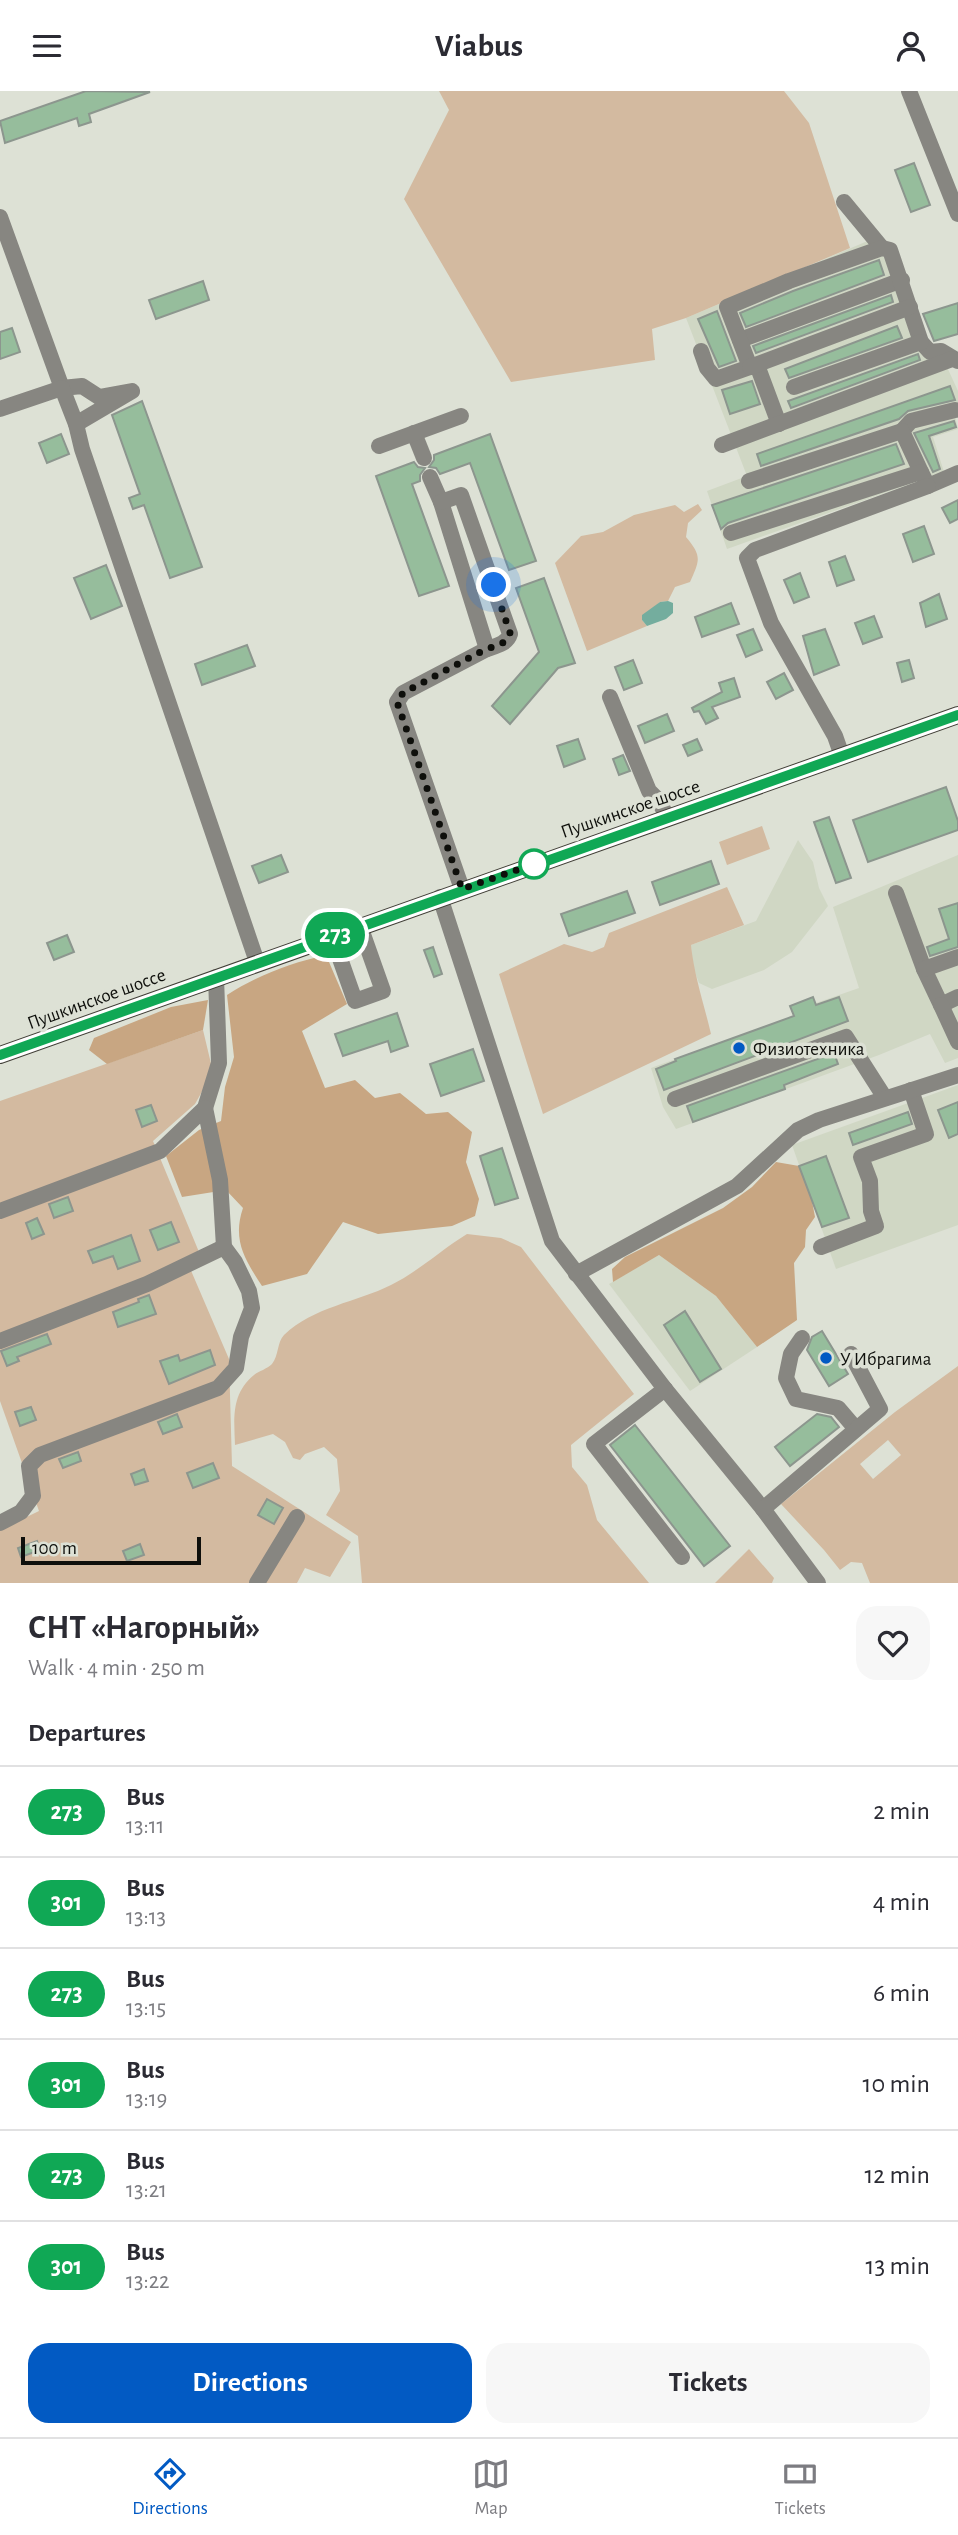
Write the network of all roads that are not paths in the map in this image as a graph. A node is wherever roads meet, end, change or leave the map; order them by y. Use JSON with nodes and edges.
{"nodes":[{"id":1,"x":909,"y":91,"type":"edge"},
{"id":2,"x":844,"y":202,"type":"dead end"},
{"id":3,"x":958,"y":215,"type":"edge"},
{"id":4,"x":0,"y":217,"type":"edge"},
{"id":5,"x":882,"y":248,"type":"junction"},
{"id":6,"x":902,"y":280,"type":"junction"},
{"id":7,"x":910,"y":307,"type":"junction"},
{"id":8,"x":740,"y":340,"type":"junction"},
{"id":9,"x":921,"y":342,"type":"junction"},
{"id":10,"x":701,"y":351,"type":"dead end"},
{"id":11,"x":955,"y":360,"type":"edge"},
{"id":12,"x":754,"y":366,"type":"junction"},
{"id":13,"x":794,"y":387,"type":"dead end"},
{"id":14,"x":62,"y":388,"type":"junction"},
{"id":15,"x":0,"y":409,"type":"edge"},
{"id":16,"x":955,"y":410,"type":"dead end"},
{"id":17,"x":461,"y":416,"type":"dead end"},
{"id":18,"x":76,"y":424,"type":"junction"},
{"id":19,"x":779,"y":424,"type":"junction"},
{"id":20,"x":902,"y":431,"type":"junction"},
{"id":21,"x":415,"y":433,"type":"junction"},
{"id":22,"x":722,"y":445,"type":"dead end"},
{"id":23,"x":379,"y":446,"type":"dead end"},
{"id":24,"x":424,"y":459,"type":"dead end"},
{"id":25,"x":958,"y":473,"type":"edge"},
{"id":26,"x":430,"y":477,"type":"dead end"},
{"id":27,"x":924,"y":479,"type":"junction"},
{"id":28,"x":749,"y":481,"type":"dead end"},
{"id":29,"x":441,"y":502,"type":"junction"},
{"id":30,"x":731,"y":533,"type":"dead end"},
{"id":31,"x":486,"y":649,"type":"junction"},
{"id":32,"x":610,"y":697,"type":"dead end"},
{"id":33,"x":958,"y":717,"type":"edge"},
{"id":34,"x":842,"y":756,"type":"junction"},
{"id":35,"x":667,"y":817,"type":"junction"},
{"id":36,"x":462,"y":889,"type":"junction"},
{"id":37,"x":897,"y":893,"type":"dead end"},
{"id":38,"x":440,"y":897,"type":"junction"},
{"id":39,"x":360,"y":926,"type":"junction"},
{"id":40,"x":332,"y":936,"type":"junction"},
{"id":41,"x":958,"y":957,"type":"edge"},
{"id":42,"x":257,"y":962,"type":"junction"},
{"id":43,"x":924,"y":969,"type":"junction"},
{"id":44,"x":216,"y":977,"type":"junction"},
{"id":45,"x":958,"y":997,"type":"edge"},
{"id":46,"x":941,"y":1005,"type":"junction"},
{"id":47,"x":958,"y":1042,"type":"edge"},
{"id":48,"x":0,"y":1055,"type":"edge"},
{"id":49,"x":958,"y":1075,"type":"edge"},
{"id":50,"x":911,"y":1090,"type":"junction"},
{"id":51,"x":885,"y":1098,"type":"junction"},
{"id":52,"x":675,"y":1099,"type":"dead end"},
{"id":53,"x":205,"y":1108,"type":"junction"},
{"id":54,"x":0,"y":1211,"type":"edge"},
{"id":55,"x":224,"y":1247,"type":"junction"},
{"id":56,"x":821,"y":1247,"type":"dead end"},
{"id":57,"x":576,"y":1274,"type":"junction"},
{"id":58,"x":802,"y":1338,"type":"dead end"},
{"id":59,"x":0,"y":1342,"type":"edge"},
{"id":60,"x":851,"y":1354,"type":"dead end"},
{"id":61,"x":665,"y":1389,"type":"junction"},
{"id":62,"x":856,"y":1429,"type":"junction"},
{"id":63,"x":763,"y":1509,"type":"junction"},
{"id":64,"x":297,"y":1517,"type":"dead end"},
{"id":65,"x":0,"y":1523,"type":"edge"},
{"id":66,"x":682,"y":1557,"type":"dead end"},
{"id":67,"x":257,"y":1583,"type":"edge"},
{"id":68,"x":818,"y":1583,"type":"edge"}],
"edges":[{"from":1,"to":3,"type":"street"},
{"from":2,"to":5,"type":"street"},
{"from":4,"to":14,"type":"street"},
{"from":5,"to":6,"type":"street"},
{"from":5,"to":8,"type":"street"},
{"from":6,"to":7,"type":"street"},
{"from":6,"to":8,"type":"street"},
{"from":7,"to":9,"type":"street"},
{"from":7,"to":12,"type":"street"},
{"from":8,"to":12,"type":"street"},
{"from":9,"to":11,"type":"street"},
{"from":9,"to":13,"type":"street"},
{"from":10,"to":12,"type":"street"},
{"from":11,"to":19,"type":"street"},
{"from":12,"to":19,"type":"street"},
{"from":14,"to":15,"type":"street"},
{"from":14,"to":18,"type":"street"},
{"from":14,"to":18,"type":"street"},
{"from":16,"to":20,"type":"street"},
{"from":17,"to":21,"type":"street"},
{"from":18,"to":42,"type":"street"},
{"from":19,"to":22,"type":"street"},
{"from":20,"to":27,"type":"street"},
{"from":20,"to":28,"type":"street"},
{"from":21,"to":23,"type":"street"},
{"from":21,"to":24,"type":"street"},
{"from":25,"to":27,"type":"street"},
{"from":26,"to":29,"type":"street"},
{"from":27,"to":30,"type":"street"},
{"from":27,"to":34,"type":"street"},
{"from":29,"to":31,"type":"street"},
{"from":29,"to":31,"type":"street"},
{"from":31,"to":36,"type":"street"},
{"from":32,"to":35,"type":"street"},
{"from":33,"to":34,"type":"main road","name":"Пушкинское шоссе"},
{"from":34,"to":35,"type":"main road","name":"Пушкинское шоссе"},
{"from":35,"to":36,"type":"main road","name":"Пушкинское шоссе"},
{"from":36,"to":38,"type":"main road","name":"Пушкинское шоссе"},
{"from":37,"to":43,"type":"street"},
{"from":38,"to":39,"type":"main road","name":"Пушкинское шоссе"},
{"from":38,"to":57,"type":"street"},
{"from":39,"to":40,"type":"main road","name":"Пушкинское шоссе"},
{"from":39,"to":40,"type":"street"},
{"from":40,"to":42,"type":"main road","name":"Пушкинское шоссе"},
{"from":41,"to":43,"type":"street"},
{"from":42,"to":44,"type":"main road","name":"Пушкинское шоссе"},
{"from":43,"to":46,"type":"street"},
{"from":44,"to":48,"type":"main road","name":"Пушкинское шоссе"},
{"from":44,"to":53,"type":"street"},
{"from":45,"to":46,"type":"street"},
{"from":46,"to":47,"type":"street"},
{"from":49,"to":50,"type":"street"},
{"from":50,"to":51,"type":"street"},
{"from":50,"to":56,"type":"street"},
{"from":51,"to":52,"type":"street"},
{"from":51,"to":57,"type":"street"},
{"from":53,"to":54,"type":"street"},
{"from":53,"to":55,"type":"street"},
{"from":55,"to":59,"type":"street"},
{"from":55,"to":65,"type":"street"},
{"from":57,"to":61,"type":"street"},
{"from":58,"to":62,"type":"street"},
{"from":60,"to":62,"type":"street"},
{"from":61,"to":63,"type":"street"},
{"from":61,"to":66,"type":"street"},
{"from":62,"to":63,"type":"street"},
{"from":63,"to":68,"type":"street"},
{"from":64,"to":67,"type":"street"}]}
